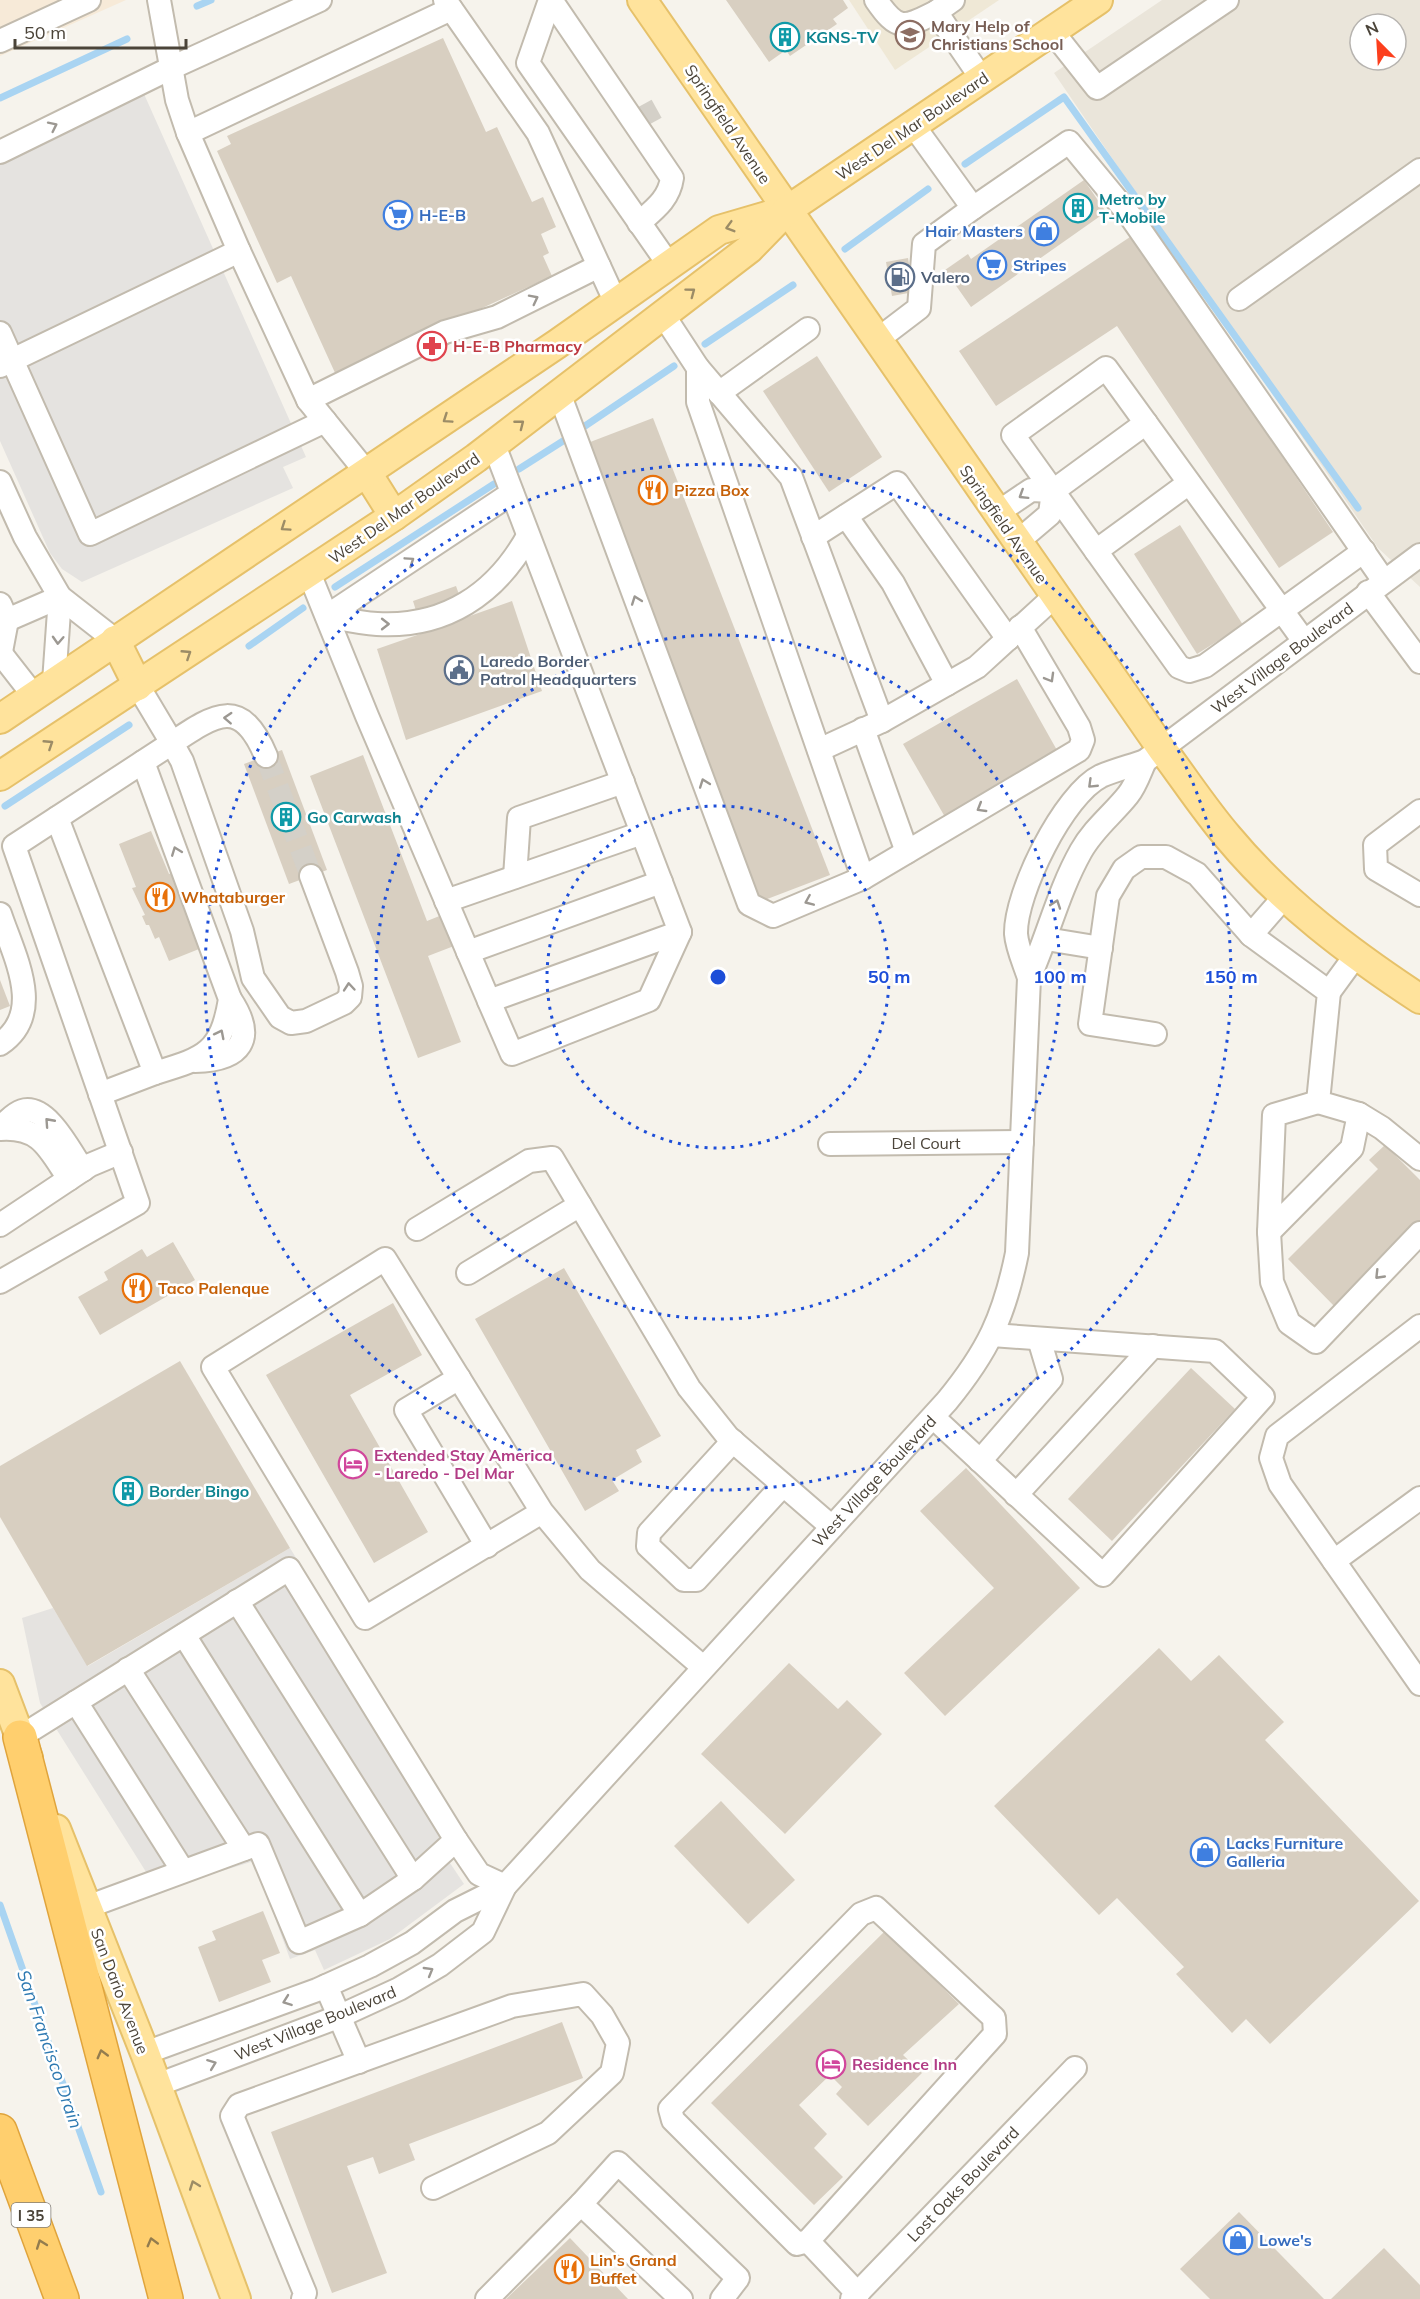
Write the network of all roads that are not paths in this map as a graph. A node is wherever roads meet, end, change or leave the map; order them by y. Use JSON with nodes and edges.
{"nodes":[{"id":1,"x":89,"y":0,"type":"edge"},
{"id":2,"x":159,"y":0,"type":"edge"},
{"id":3,"x":320,"y":0,"type":"edge"},
{"id":4,"x":551,"y":0,"type":"edge"},
{"id":5,"x":642,"y":0,"type":"edge"},
{"id":6,"x":876,"y":0,"type":"edge"},
{"id":7,"x":1098,"y":0,"type":"edge"},
{"id":8,"x":1227,"y":0,"type":"edge"},
{"id":9,"x":448,"y":4,"type":"edge"},
{"id":10,"x":945,"y":6,"type":"edge"},
{"id":11,"x":1052,"y":31,"type":"junction"},
{"id":12,"x":0,"y":41,"type":"edge"},
{"id":13,"x":171,"y":68,"type":"junction"},
{"id":14,"x":982,"y":79,"type":"junction"},
{"id":15,"x":614,"y":93,"type":"junction"},
{"id":16,"x":913,"y":125,"type":"junction"},
{"id":17,"x":188,"y":133,"type":"junction"},
{"id":18,"x":650,"y":145,"type":"junction"},
{"id":19,"x":0,"y":152,"type":"edge"},
{"id":20,"x":1420,"y":170,"type":"edge"},
{"id":21,"x":973,"y":208,"type":"junction"},
{"id":22,"x":786,"y":211,"type":"junction"},
{"id":23,"x":639,"y":223,"type":"junction"},
{"id":24,"x":239,"y":251,"type":"junction"},
{"id":25,"x":669,"y":265,"type":"junction"},
{"id":26,"x":599,"y":266,"type":"junction"},
{"id":27,"x":1239,"y":299,"type":"dead end"},
{"id":28,"x":616,"y":303,"type":"junction"},
{"id":29,"x":662,"y":314,"type":"junction"},
{"id":30,"x":808,"y":329,"type":"dead end"},
{"id":31,"x":0,"y":333,"type":"edge"},
{"id":32,"x":877,"y":340,"type":"junction"},
{"id":33,"x":6,"y":363,"type":"edge"},
{"id":34,"x":698,"y":368,"type":"junction"},
{"id":35,"x":559,"y":393,"type":"junction"},
{"id":36,"x":719,"y":393,"type":"junction"},
{"id":37,"x":309,"y":400,"type":"junction"},
{"id":38,"x":325,"y":421,"type":"junction"},
{"id":39,"x":1146,"y":423,"type":"junction"},
{"id":40,"x":494,"y":445,"type":"junction"},
{"id":41,"x":367,"y":473,"type":"junction"},
{"id":42,"x":0,"y":482,"type":"edge"},
{"id":43,"x":1189,"y":483,"type":"junction"},
{"id":44,"x":1053,"y":490,"type":"junction"},
{"id":45,"x":512,"y":493,"type":"junction"},
{"id":46,"x":997,"y":513,"type":"junction"},
{"id":47,"x":394,"y":516,"type":"junction"},
{"id":48,"x":846,"y":516,"type":"junction"},
{"id":49,"x":528,"y":536,"type":"junction"},
{"id":50,"x":813,"y":537,"type":"junction"},
{"id":51,"x":1017,"y":542,"type":"junction"},
{"id":52,"x":1096,"y":551,"type":"junction"},
{"id":53,"x":1364,"y":551,"type":"junction"},
{"id":54,"x":1420,"y":555,"type":"edge"},
{"id":55,"x":309,"y":573,"type":"junction"},
{"id":56,"x":1376,"y":587,"type":"junction"},
{"id":57,"x":1054,"y":596,"type":"junction"},
{"id":58,"x":60,"y":597,"type":"junction"},
{"id":59,"x":1282,"y":610,"type":"junction"},
{"id":60,"x":4,"y":612,"type":"edge"},
{"id":61,"x":327,"y":616,"type":"junction"},
{"id":62,"x":1014,"y":633,"type":"junction"},
{"id":63,"x":116,"y":640,"type":"junction"},
{"id":64,"x":1304,"y":641,"type":"junction"},
{"id":65,"x":1,"y":656,"type":"edge"},
{"id":66,"x":1420,"y":662,"type":"edge"},
{"id":67,"x":946,"y":684,"type":"junction"},
{"id":68,"x":138,"y":686,"type":"junction"},
{"id":69,"x":44,"y":689,"type":"junction"},
{"id":70,"x":0,"y":719,"type":"edge"},
{"id":71,"x":872,"y":725,"type":"junction"},
{"id":72,"x":172,"y":743,"type":"junction"},
{"id":73,"x":819,"y":750,"type":"junction"},
{"id":74,"x":1153,"y":755,"type":"junction"},
{"id":75,"x":266,"y":756,"type":"tunnel mouth"},
{"id":76,"x":143,"y":762,"type":"junction"},
{"id":77,"x":0,"y":776,"type":"edge"},
{"id":78,"x":623,"y":782,"type":"junction"},
{"id":79,"x":1420,"y":811,"type":"edge"},
{"id":80,"x":57,"y":818,"type":"junction"},
{"id":81,"x":642,"y":833,"type":"junction"},
{"id":82,"x":3,"y":848,"type":"edge"},
{"id":83,"x":907,"y":852,"type":"junction"},
{"id":84,"x":311,"y":876,"type":"tunnel mouth"},
{"id":85,"x":515,"y":877,"type":"junction"},
{"id":86,"x":863,"y":878,"type":"junction"},
{"id":87,"x":661,"y":882,"type":"junction"},
{"id":88,"x":1420,"y":895,"type":"edge"},
{"id":89,"x":1285,"y":896,"type":"junction"},
{"id":90,"x":446,"y":901,"type":"junction"},
{"id":91,"x":0,"y":914,"type":"edge"},
{"id":92,"x":680,"y":932,"type":"junction"},
{"id":93,"x":1251,"y":935,"type":"junction"},
{"id":94,"x":1046,"y":939,"type":"junction"},
{"id":95,"x":1101,"y":948,"type":"junction"},
{"id":96,"x":468,"y":952,"type":"junction"},
{"id":97,"x":1356,"y":956,"type":"junction"},
{"id":98,"x":1029,"y":978,"type":"junction"},
{"id":99,"x":1329,"y":992,"type":"junction"},
{"id":100,"x":1420,"y":999,"type":"edge"},
{"id":101,"x":489,"y":1001,"type":"junction"},
{"id":102,"x":1155,"y":1034,"type":"dead end"},
{"id":103,"x":0,"y":1044,"type":"edge"},
{"id":104,"x":155,"y":1073,"type":"junction"},
{"id":105,"x":100,"y":1094,"type":"junction"},
{"id":106,"x":1317,"y":1102,"type":"junction"},
{"id":107,"x":1359,"y":1114,"type":"junction"},
{"id":108,"x":0,"y":1129,"type":"edge"},
{"id":109,"x":1022,"y":1142,"type":"junction"},
{"id":110,"x":830,"y":1144,"type":"dead end"},
{"id":111,"x":121,"y":1152,"type":"junction"},
{"id":112,"x":1420,"y":1159,"type":"edge"},
{"id":113,"x":76,"y":1175,"type":"junction"},
{"id":114,"x":580,"y":1205,"type":"junction"},
{"id":115,"x":0,"y":1225,"type":"edge"},
{"id":116,"x":417,"y":1229,"type":"dead end"},
{"id":117,"x":1269,"y":1232,"type":"junction"},
{"id":118,"x":1420,"y":1233,"type":"edge"},
{"id":119,"x":468,"y":1273,"type":"dead end"},
{"id":120,"x":0,"y":1282,"type":"edge"},
{"id":121,"x":1420,"y":1326,"type":"edge"},
{"id":122,"x":992,"y":1335,"type":"junction"},
{"id":123,"x":1039,"y":1339,"type":"junction"},
{"id":124,"x":1153,"y":1346,"type":"junction"},
{"id":125,"x":459,"y":1378,"type":"junction"},
{"id":126,"x":933,"y":1417,"type":"junction"},
{"id":127,"x":733,"y":1441,"type":"junction"},
{"id":128,"x":980,"y":1461,"type":"junction"},
{"id":129,"x":783,"y":1485,"type":"junction"},
{"id":130,"x":1016,"y":1495,"type":"junction"},
{"id":131,"x":1420,"y":1498,"type":"edge"},
{"id":132,"x":542,"y":1512,"type":"junction"},
{"id":133,"x":832,"y":1527,"type":"junction"},
{"id":134,"x":487,"y":1546,"type":"junction"},
{"id":135,"x":1334,"y":1561,"type":"junction"},
{"id":136,"x":237,"y":1601,"type":"junction"},
{"id":137,"x":184,"y":1635,"type":"junction"},
{"id":138,"x":703,"y":1667,"type":"junction"},
{"id":139,"x":128,"y":1669,"type":"junction"},
{"id":140,"x":1418,"y":1677,"type":"edge"},
{"id":141,"x":0,"y":1684,"type":"edge"},
{"id":142,"x":76,"y":1702,"type":"junction"},
{"id":143,"x":20,"y":1737,"type":"junction"},
{"id":144,"x":456,"y":1840,"type":"junction"},
{"id":145,"x":244,"y":1849,"type":"junction"},
{"id":146,"x":183,"y":1871,"type":"junction"},
{"id":147,"x":413,"y":1879,"type":"junction"},
{"id":148,"x":505,"y":1887,"type":"junction"},
{"id":149,"x":87,"y":1907,"type":"junction"},
{"id":150,"x":360,"y":1915,"type":"junction"},
{"id":151,"x":326,"y":1986,"type":"junction"},
{"id":152,"x":338,"y":2017,"type":"junction"},
{"id":153,"x":145,"y":2053,"type":"junction"},
{"id":154,"x":359,"y":2062,"type":"junction"},
{"id":155,"x":1075,"y":2068,"type":"dead end"},
{"id":156,"x":157,"y":2085,"type":"junction"},
{"id":157,"x":0,"y":2132,"type":"edge"},
{"id":158,"x":433,"y":2188,"type":"dead end"},
{"id":159,"x":580,"y":2204,"type":"junction"},
{"id":160,"x":808,"y":2241,"type":"junction"},
{"id":161,"x":855,"y":2297,"type":"edge"},
{"id":162,"x":62,"y":2299,"type":"edge"},
{"id":163,"x":166,"y":2299,"type":"edge"},
{"id":164,"x":236,"y":2299,"type":"edge"},
{"id":165,"x":303,"y":2299,"type":"edge"},
{"id":166,"x":487,"y":2299,"type":"edge"},
{"id":167,"x":681,"y":2299,"type":"edge"},
{"id":168,"x":722,"y":2299,"type":"edge"}],
"edges":[{"from":1,"to":12,"type":"street"},
{"from":2,"to":13,"type":"street"},
{"from":3,"to":13,"type":"street"},
{"from":4,"to":15,"type":"street"},
{"from":4,"to":23,"type":"street"},
{"from":5,"to":22,"type":"main road","name":"Springfield Avenue"},
{"from":6,"to":10,"type":"street"},
{"from":7,"to":11,"type":"main road","name":"West Del Mar Boulevard"},
{"from":8,"to":11,"type":"street"},
{"from":9,"to":17,"type":"street"},
{"from":9,"to":26,"type":"street"},
{"from":10,"to":14,"type":"street"},
{"from":11,"to":14,"type":"main road","name":"West Del Mar Boulevard"},
{"from":13,"to":17,"type":"street"},
{"from":19,"to":13,"type":"street","one_way":true},
{"from":14,"to":16,"type":"main road","name":"West Del Mar Boulevard"},
{"from":15,"to":18,"type":"street"},
{"from":15,"to":18,"type":"street"},
{"from":16,"to":21,"type":"street"},
{"from":16,"to":22,"type":"main road","name":"West Del Mar Boulevard"},
{"from":17,"to":24,"type":"street"},
{"from":18,"to":23,"type":"street"},
{"from":20,"to":27,"type":"street"},
{"from":21,"to":32,"type":"street"},
{"from":21,"to":53,"type":"street"},
{"from":22,"to":25,"type":"main road","name":"West Del Mar Boulevard","one_way":true},
{"from":29,"to":22,"type":"main road","name":"West Del Mar Boulevard","one_way":true},
{"from":22,"to":32,"type":"main road","name":"Springfield Avenue"},
{"from":23,"to":25,"type":"street"},
{"from":24,"to":33,"type":"street"},
{"from":24,"to":37,"type":"street"},
{"from":25,"to":28,"type":"main road","name":"West Del Mar Boulevard"},
{"from":26,"to":28,"type":"street"},
{"from":37,"to":26,"type":"street","one_way":true},
{"from":28,"to":41,"type":"main road","name":"West Del Mar Boulevard","one_way":true},
{"from":29,"to":34,"type":"street"},
{"from":29,"to":35,"type":"main road","name":"West Del Mar Boulevard"},
{"from":30,"to":36,"type":"street"},
{"from":31,"to":33,"type":"street"},
{"from":32,"to":46,"type":"main road","name":"Springfield Avenue"},
{"from":33,"to":38,"type":"street"},
{"from":34,"to":36,"type":"street"},
{"from":34,"to":73,"type":"street"},
{"from":40,"to":35,"type":"main road","name":"West Del Mar Boulevard","one_way":true},
{"from":86,"to":35,"type":"street","one_way":true},
{"from":36,"to":50,"type":"street"},
{"from":37,"to":38,"type":"street"},
{"from":38,"to":41,"type":"street"},
{"from":39,"to":43,"type":"street"},
{"from":39,"to":44,"type":"street"},
{"from":39,"to":44,"type":"street"},
{"from":40,"to":45,"type":"street"},
{"from":40,"to":47,"type":"main road","name":"West Del Mar Boulevard"},
{"from":41,"to":47,"type":"main road"},
{"from":41,"to":63,"type":"main road","name":"West Del Mar Boulevard","one_way":true},
{"from":42,"to":58,"type":"street"},
{"from":43,"to":52,"type":"street"},
{"from":43,"to":59,"type":"street"},
{"from":44,"to":46,"type":"street","one_way":true},
{"from":44,"to":51,"type":"street"},
{"from":44,"to":52,"type":"street"},
{"from":45,"to":49,"type":"street"},
{"from":61,"to":45,"type":"street","one_way":true},
{"from":46,"to":51,"type":"main road","name":"Springfield Avenue"},
{"from":47,"to":55,"type":"main road","name":"West Del Mar Boulevard"},
{"from":48,"to":50,"type":"street"},
{"from":48,"to":62,"type":"street"},
{"from":48,"to":67,"type":"street"},
{"from":61,"to":49,"type":"street","one_way":true},
{"from":49,"to":78,"type":"street"},
{"from":50,"to":71,"type":"street"},
{"from":51,"to":57,"type":"main road","name":"Springfield Avenue"},
{"from":52,"to":59,"type":"street"},
{"from":53,"to":56,"type":"street"},
{"from":53,"to":59,"type":"street"},
{"from":54,"to":56,"type":"street","name":"West Village Boulevard"},
{"from":55,"to":61,"type":"street"},
{"from":68,"to":55,"type":"main road","name":"West Del Mar Boulevard","one_way":true},
{"from":56,"to":64,"type":"street","name":"West Village Boulevard"},
{"from":56,"to":66,"type":"street"},
{"from":57,"to":62,"type":"street"},
{"from":57,"to":74,"type":"main road","name":"Springfield Avenue"},
{"from":58,"to":60,"type":"street"},
{"from":58,"to":63,"type":"street"},
{"from":58,"to":69,"type":"street","one_way":true},
{"from":59,"to":64,"type":"street"},
{"from":60,"to":65,"type":"street"},
{"from":61,"to":90,"type":"street"},
{"from":62,"to":67,"type":"street"},
{"from":62,"to":83,"type":"street","one_way":true},
{"from":63,"to":68,"type":"main road"},
{"from":63,"to":69,"type":"main road","name":"West Del Mar Boulevard"},
{"from":64,"to":74,"type":"street","name":"West Village Boulevard"},
{"from":65,"to":69,"type":"street"},
{"from":67,"to":71,"type":"street"},
{"from":68,"to":72,"type":"street"},
{"from":77,"to":68,"type":"main road","name":"West Del Mar Boulevard","one_way":true},
{"from":69,"to":70,"type":"main road","name":"West Del Mar Boulevard"},
{"from":71,"to":73,"type":"street"},
{"from":71,"to":83,"type":"street"},
{"from":75,"to":72,"type":"street","one_way":true},
{"from":72,"to":76,"type":"street"},
{"from":72,"to":84,"type":"street","one_way":true},
{"from":73,"to":86,"type":"street"},
{"from":74,"to":89,"type":"main road","name":"Springfield Avenue"},
{"from":94,"to":74,"type":"street","name":"West Village Boulevard","one_way":true},
{"from":74,"to":98,"type":"street","name":"West Village Boulevard","one_way":true},
{"from":76,"to":80,"type":"street"},
{"from":104,"to":76,"type":"street","one_way":true},
{"from":78,"to":81,"type":"street"},
{"from":78,"to":85,"type":"street"},
{"from":79,"to":88,"type":"street"},
{"from":80,"to":82,"type":"street"},
{"from":80,"to":104,"type":"street"},
{"from":81,"to":85,"type":"street"},
{"from":81,"to":87,"type":"street"},
{"from":82,"to":105,"type":"street"},
{"from":83,"to":86,"type":"street"},
{"from":85,"to":90,"type":"street"},
{"from":87,"to":92,"type":"street"},
{"from":87,"to":96,"type":"street"},
{"from":89,"to":93,"type":"street"},
{"from":89,"to":97,"type":"main road","name":"Springfield Avenue"},
{"from":90,"to":96,"type":"street"},
{"from":91,"to":103,"type":"street"},
{"from":92,"to":101,"type":"street"},
{"from":92,"to":101,"type":"street"},
{"from":93,"to":95,"type":"street"},
{"from":93,"to":99,"type":"street"},
{"from":94,"to":95,"type":"street"},
{"from":94,"to":98,"type":"street","name":"West Village Boulevard"},
{"from":95,"to":102,"type":"street"},
{"from":96,"to":101,"type":"street"},
{"from":97,"to":99,"type":"street"},
{"from":97,"to":100,"type":"main road","name":"Springfield Avenue"},
{"from":98,"to":109,"type":"street","name":"West Village Boulevard"},
{"from":99,"to":106,"type":"street"},
{"from":104,"to":105,"type":"street"},
{"from":105,"to":111,"type":"street"},
{"from":106,"to":107,"type":"street"},
{"from":106,"to":117,"type":"street"},
{"from":107,"to":112,"type":"street"},
{"from":107,"to":117,"type":"street"},
{"from":113,"to":108,"type":"street","one_way":true},
{"from":109,"to":110,"type":"street","name":"Del Court"},
{"from":109,"to":122,"type":"street","name":"West Village Boulevard"},
{"from":111,"to":113,"type":"street"},
{"from":111,"to":120,"type":"street"},
{"from":113,"to":115,"type":"street"},
{"from":114,"to":116,"type":"street"},
{"from":114,"to":119,"type":"street"},
{"from":114,"to":127,"type":"street"},
{"from":118,"to":117,"type":"street","one_way":true},
{"from":121,"to":135,"type":"street"},
{"from":122,"to":123,"type":"street"},
{"from":122,"to":126,"type":"street","name":"West Village Boulevard"},
{"from":123,"to":124,"type":"street"},
{"from":123,"to":128,"type":"street"},
{"from":124,"to":130,"type":"street"},
{"from":124,"to":130,"type":"street"},
{"from":125,"to":132,"type":"street"},
{"from":125,"to":134,"type":"street"},
{"from":125,"to":134,"type":"street"},
{"from":126,"to":128,"type":"street"},
{"from":126,"to":133,"type":"street","name":"West Village Boulevard"},
{"from":127,"to":129,"type":"street"},
{"from":127,"to":129,"type":"street"},
{"from":128,"to":130,"type":"street"},
{"from":129,"to":133,"type":"street"},
{"from":131,"to":135,"type":"street"},
{"from":132,"to":134,"type":"street"},
{"from":132,"to":138,"type":"street"},
{"from":133,"to":138,"type":"street","name":"West Village Boulevard"},
{"from":135,"to":140,"type":"street"},
{"from":136,"to":137,"type":"street"},
{"from":136,"to":144,"type":"street"},
{"from":136,"to":147,"type":"street"},
{"from":137,"to":139,"type":"street"},
{"from":137,"to":150,"type":"street"},
{"from":138,"to":148,"type":"street","name":"West Village Boulevard"},
{"from":139,"to":142,"type":"street"},
{"from":139,"to":145,"type":"street"},
{"from":141,"to":143,"type":"main road","name":"San Dario Avenue"},
{"from":142,"to":143,"type":"street"},
{"from":142,"to":146,"type":"street"},
{"from":143,"to":149,"type":"main road","name":"San Dario Avenue"},
{"from":163,"to":143,"type":"highway","one_way":true},
{"from":144,"to":147,"type":"street"},
{"from":144,"to":148,"type":"street"},
{"from":145,"to":146,"type":"street"},
{"from":145,"to":150,"type":"street"},
{"from":146,"to":149,"type":"street"},
{"from":147,"to":150,"type":"street"},
{"from":148,"to":151,"type":"street","name":"West Village Boulevard"},
{"from":152,"to":148,"type":"street","name":"West Village Boulevard","one_way":true},
{"from":149,"to":153,"type":"main road","name":"San Dario Avenue"},
{"from":151,"to":152,"type":"street"},
{"from":151,"to":153,"type":"street","name":"West Village Boulevard","one_way":true},
{"from":152,"to":154,"type":"street"},
{"from":156,"to":152,"type":"street","name":"West Village Boulevard","one_way":true},
{"from":153,"to":156,"type":"main road","name":"San Dario Avenue"},
{"from":154,"to":158,"type":"street"},
{"from":154,"to":165,"type":"street"},
{"from":155,"to":161,"type":"street","name":"Lost Oaks Boulevard"},
{"from":164,"to":156,"type":"main road","name":"San Dario Avenue","one_way":true},
{"from":162,"to":157,"type":"highway","number":"I 35","one_way":true},
{"from":159,"to":166,"type":"street"},
{"from":159,"to":167,"type":"street"},
{"from":159,"to":168,"type":"street"},
{"from":160,"to":160,"type":"street"},
{"from":160,"to":161,"type":"street"}]}
